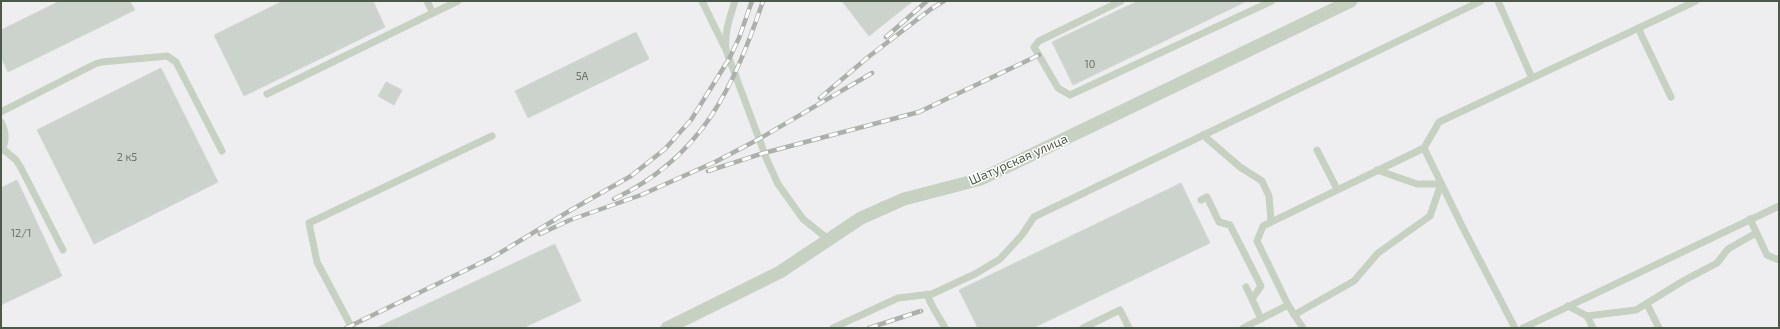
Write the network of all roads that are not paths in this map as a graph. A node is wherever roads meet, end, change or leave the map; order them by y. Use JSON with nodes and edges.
{"nodes":[{"id":1,"x":427,"y":1,"type":"edge"},
{"id":2,"x":458,"y":1,"type":"edge"},
{"id":3,"x":702,"y":1,"type":"edge"},
{"id":4,"x":735,"y":1,"type":"edge"},
{"id":5,"x":1121,"y":1,"type":"edge"},
{"id":6,"x":1272,"y":1,"type":"edge"},
{"id":7,"x":1350,"y":1,"type":"edge"},
{"id":8,"x":1481,"y":1,"type":"edge"},
{"id":9,"x":1498,"y":1,"type":"edge"},
{"id":10,"x":1696,"y":1,"type":"edge"},
{"id":11,"x":433,"y":13,"type":"junction"},
{"id":12,"x":1638,"y":28,"type":"junction"},
{"id":13,"x":726,"y":50,"type":"junction"},
{"id":14,"x":1532,"y":78,"type":"junction"},
{"id":15,"x":267,"y":94,"type":"dead end"},
{"id":16,"x":1671,"y":97,"type":"dead end"},
{"id":17,"x":1,"y":112,"type":"edge"},
{"id":18,"x":1,"y":122,"type":"edge"},
{"id":19,"x":1203,"y":135,"type":"junction"},
{"id":20,"x":492,"y":136,"type":"dead end"},
{"id":21,"x":1424,"y":148,"type":"junction"},
{"id":22,"x":2,"y":150,"type":"edge"},
{"id":23,"x":1317,"y":150,"type":"dead end"},
{"id":24,"x":222,"y":151,"type":"dead end"},
{"id":25,"x":1377,"y":170,"type":"junction"},
{"id":26,"x":1441,"y":184,"type":"junction"},
{"id":27,"x":1337,"y":189,"type":"junction"},
{"id":28,"x":1201,"y":200,"type":"dead end"},
{"id":29,"x":1779,"y":206,"type":"edge"},
{"id":30,"x":1750,"y":219,"type":"junction"},
{"id":31,"x":1271,"y":221,"type":"junction"},
{"id":32,"x":1756,"y":233,"type":"junction"},
{"id":33,"x":828,"y":239,"type":"junction"},
{"id":34,"x":63,"y":250,"type":"dead end"},
{"id":35,"x":1779,"y":260,"type":"edge"},
{"id":36,"x":1246,"y":287,"type":"dead end"},
{"id":37,"x":927,"y":294,"type":"junction"},
{"id":38,"x":1252,"y":299,"type":"junction"},
{"id":39,"x":1648,"y":304,"type":"junction"},
{"id":40,"x":1288,"y":305,"type":"junction"},
{"id":41,"x":1568,"y":306,"type":"junction"},
{"id":42,"x":1294,"y":316,"type":"junction"},
{"id":43,"x":1587,"y":316,"type":"junction"},
{"id":44,"x":1261,"y":319,"type":"junction"},
{"id":45,"x":352,"y":328,"type":"edge"},
{"id":46,"x":667,"y":328,"type":"edge"},
{"id":47,"x":833,"y":328,"type":"edge"},
{"id":48,"x":945,"y":328,"type":"edge"},
{"id":49,"x":1082,"y":328,"type":"edge"},
{"id":50,"x":1129,"y":328,"type":"edge"},
{"id":51,"x":1243,"y":328,"type":"edge"},
{"id":52,"x":1303,"y":328,"type":"edge"},
{"id":53,"x":1516,"y":328,"type":"edge"},
{"id":54,"x":1523,"y":328,"type":"edge"},
{"id":55,"x":1593,"y":328,"type":"edge"},
{"id":56,"x":1659,"y":328,"type":"edge"}],
"edges":[{"from":1,"to":11,"type":"lane"},
{"from":2,"to":11,"type":"lane"},
{"from":3,"to":13,"type":"lane"},
{"from":4,"to":13,"type":"lane"},
{"from":5,"to":6,"type":"lane"},
{"from":7,"to":33,"type":"street","name":"Шатурская улица"},
{"from":8,"to":19,"type":"lane"},
{"from":9,"to":14,"type":"lane"},
{"from":10,"to":12,"type":"lane"},
{"from":11,"to":15,"type":"lane"},
{"from":12,"to":14,"type":"lane"},
{"from":12,"to":16,"type":"lane"},
{"from":13,"to":33,"type":"lane"},
{"from":14,"to":21,"type":"lane"},
{"from":17,"to":24,"type":"lane"},
{"from":18,"to":22,"type":"lane"},
{"from":19,"to":31,"type":"lane"},
{"from":19,"to":37,"type":"lane"},
{"from":20,"to":45,"type":"lane"},
{"from":21,"to":25,"type":"lane"},
{"from":21,"to":26,"type":"lane"},
{"from":22,"to":34,"type":"lane"},
{"from":23,"to":27,"type":"lane"},
{"from":25,"to":26,"type":"lane"},
{"from":25,"to":27,"type":"lane"},
{"from":26,"to":42,"type":"lane"},
{"from":26,"to":53,"type":"lane"},
{"from":27,"to":31,"type":"lane"},
{"from":28,"to":38,"type":"lane"},
{"from":29,"to":30,"type":"lane"},
{"from":30,"to":32,"type":"lane"},
{"from":30,"to":41,"type":"lane"},
{"from":31,"to":40,"type":"lane"},
{"from":32,"to":35,"type":"lane"},
{"from":32,"to":39,"type":"lane"},
{"from":33,"to":46,"type":"street","name":"Шатурская улица"},
{"from":36,"to":38,"type":"lane"},
{"from":37,"to":47,"type":"lane"},
{"from":37,"to":48,"type":"lane"},
{"from":38,"to":44,"type":"lane"},
{"from":39,"to":43,"type":"lane"},
{"from":39,"to":56,"type":"lane"},
{"from":40,"to":42,"type":"lane"},
{"from":40,"to":44,"type":"lane"},
{"from":41,"to":43,"type":"lane"},
{"from":41,"to":54,"type":"lane"},
{"from":42,"to":52,"type":"lane"},
{"from":43,"to":55,"type":"lane"},
{"from":44,"to":51,"type":"lane"},
{"from":49,"to":50,"type":"lane"}]}
